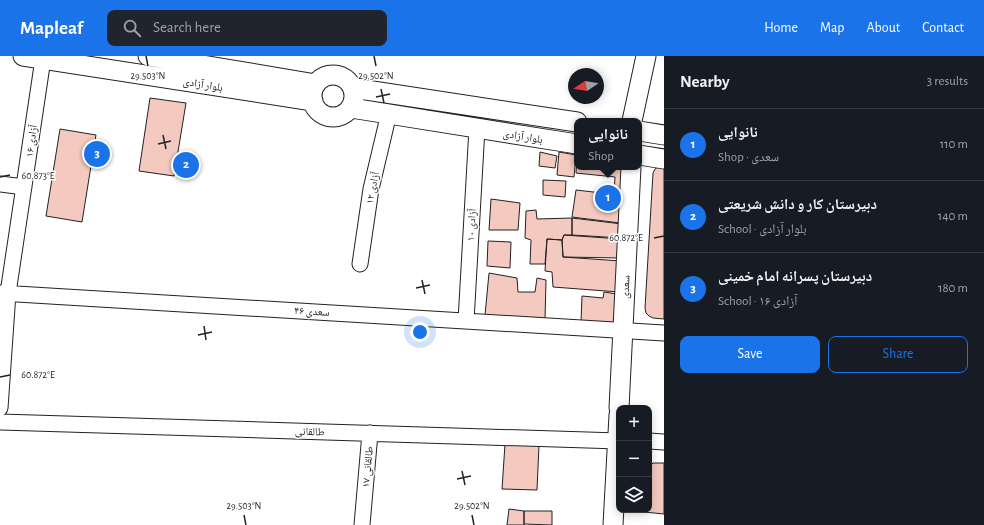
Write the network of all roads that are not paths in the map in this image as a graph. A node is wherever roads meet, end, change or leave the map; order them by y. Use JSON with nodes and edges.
{"nodes":[{"id":1,"x":23,"y":56,"type":"edge"},
{"id":2,"x":148,"y":56,"type":"edge"},
{"id":3,"x":646,"y":56,"type":"edge"},
{"id":4,"x":43,"y":59,"type":"junction"},
{"id":5,"x":182,"y":61,"type":"junction"},
{"id":6,"x":179,"y":80,"type":"junction"},
{"id":7,"x":353,"y":88,"type":"junction"},
{"id":8,"x":314,"y":92,"type":"junction"},
{"id":9,"x":351,"y":108,"type":"junction"},
{"id":10,"x":389,"y":113,"type":"junction"},
{"id":11,"x":633,"y":118,"type":"edge"},
{"id":12,"x":574,"y":122,"type":"edge"},
{"id":13,"x":477,"y":128,"type":"junction"},
{"id":14,"x":642,"y":131,"type":"edge"},
{"id":15,"x":664,"y":135,"type":"edge"},
{"id":16,"x":574,"y":144,"type":"edge"},
{"id":17,"x":642,"y":155,"type":"edge"},
{"id":18,"x":664,"y":159,"type":"edge"},
{"id":19,"x":631,"y":170,"type":"edge"},
{"id":20,"x":0,"y":184,"type":"edge"},
{"id":21,"x":24,"y":187,"type":"junction"},
{"id":22,"x":360,"y":264,"type":"dead end"},
{"id":23,"x":4,"y":293,"type":"edge"},
{"id":24,"x":466,"y":321,"type":"junction"},
{"id":25,"x":623,"y":330,"type":"junction"},
{"id":26,"x":664,"y":333,"type":"edge"},
{"id":27,"x":619,"y":405,"type":"edge"},
{"id":28,"x":0,"y":408,"type":"edge"},
{"id":29,"x":0,"y":422,"type":"edge"},
{"id":30,"x":370,"y":433,"type":"junction"},
{"id":31,"x":616,"y":441,"type":"edge"},
{"id":32,"x":652,"y":442,"type":"edge"},
{"id":33,"x":664,"y":442,"type":"edge"},
{"id":34,"x":616,"y":469,"type":"edge"},
{"id":35,"x":362,"y":525,"type":"edge"},
{"id":36,"x":612,"y":525,"type":"edge"}],
"edges":[{"from":1,"to":4,"type":"main road","name":"بلوار آزادی"},
{"from":2,"to":5,"type":"main road","name":"بلوار آزادی"},
{"from":3,"to":11,"type":"main road"},
{"from":4,"to":6,"type":"main road","name":"بلوار آزادی"},
{"from":4,"to":21,"type":"street","name":"آزادی ۱۶"},
{"from":5,"to":6,"type":"main road"},
{"from":5,"to":8,"type":"main road","name":"بلوار آزادی"},
{"from":6,"to":8,"type":"main road","name":"بلوار آزادی"},
{"from":7,"to":8,"type":"main road"},
{"from":7,"to":9,"type":"main road"},
{"from":7,"to":12,"type":"main road","name":"بلوار آزادی"},
{"from":8,"to":9,"type":"main road"},
{"from":9,"to":10,"type":"main road","name":"بلوار آزادی"},
{"from":10,"to":13,"type":"main road","name":"بلوار آزادی"},
{"from":10,"to":22,"type":"street","name":"آزادی ۱۲"},
{"from":13,"to":16,"type":"main road","name":"بلوار آزادی"},
{"from":13,"to":24,"type":"street","name":"آزادی ۱۰"},
{"from":14,"to":15,"type":"main road"},
{"from":17,"to":18,"type":"main road"},
{"from":19,"to":25,"type":"main road","name":"سعدی"},
{"from":20,"to":21,"type":"street"},
{"from":21,"to":23,"type":"street","name":"آزادی ۱۶"},
{"from":23,"to":24,"type":"street","name":"سعدی ۴۶"},
{"from":23,"to":28,"type":"street","name":"آزادی ۱۶"},
{"from":24,"to":25,"type":"street","name":"سعدی ۴۶"},
{"from":25,"to":26,"type":"street","name":"سعدی ۴۶"},
{"from":25,"to":27,"type":"main road","name":"سعدی"},
{"from":29,"to":30,"type":"street","name":"طالقانی"},
{"from":30,"to":31,"type":"street","name":"طالقانی"},
{"from":30,"to":35,"type":"street","name":"طالقانی ۱۷"},
{"from":32,"to":33,"type":"street"},
{"from":34,"to":36,"type":"main road"}]}
